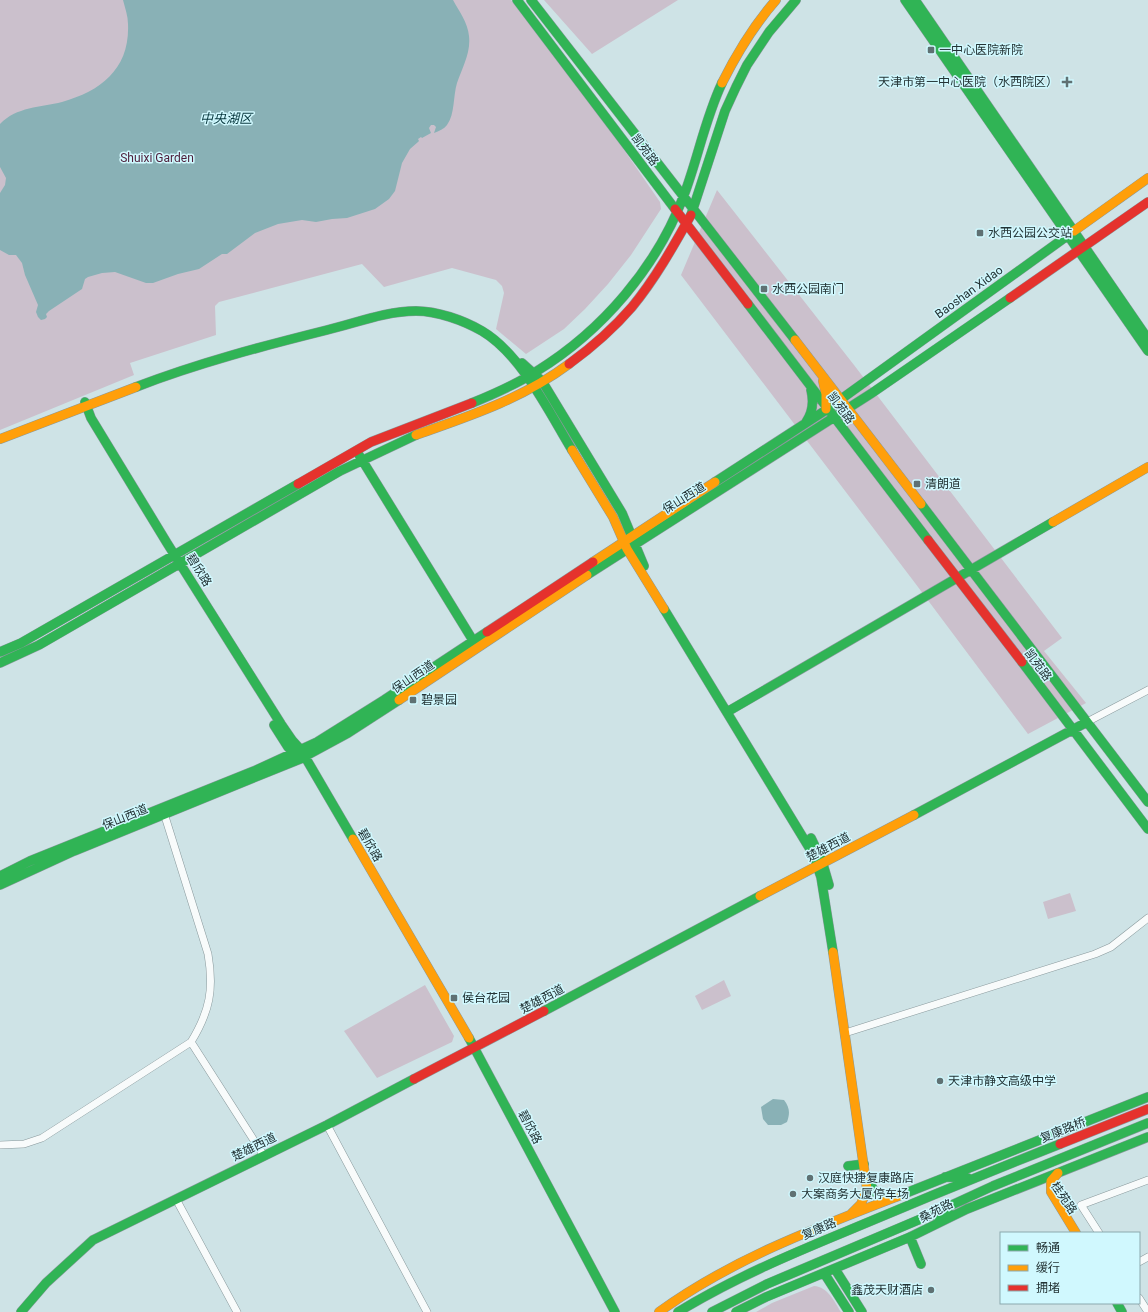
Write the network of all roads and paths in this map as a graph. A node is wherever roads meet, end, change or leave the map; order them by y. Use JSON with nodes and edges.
{"nodes":[{"id":1,"x":517,"y":0,"type":"edge"},
{"id":2,"x":531,"y":0,"type":"edge"},
{"id":3,"x":776,"y":0,"type":"edge"},
{"id":4,"x":796,"y":0,"type":"edge"},
{"id":5,"x":905,"y":0,"type":"edge"},
{"id":6,"x":915,"y":0,"type":"edge"},
{"id":7,"x":1148,"y":178,"type":"edge"},
{"id":8,"x":702,"y":186,"type":"junction"},
{"id":9,"x":1148,"y":202,"type":"edge"},
{"id":10,"x":689,"y":207,"type":"junction"},
{"id":11,"x":677,"y":212,"type":"junction"},
{"id":12,"x":686,"y":224,"type":"junction"},
{"id":13,"x":708,"y":230,"type":"junction"},
{"id":14,"x":1071,"y":233,"type":"junction"},
{"id":15,"x":701,"y":244,"type":"junction"},
{"id":16,"x":1082,"y":249,"type":"junction"},
{"id":17,"x":1148,"y":339,"type":"edge"},
{"id":18,"x":1148,"y":352,"type":"edge"},
{"id":19,"x":530,"y":375,"type":"junction"},
{"id":20,"x":821,"y":376,"type":"junction"},
{"id":21,"x":542,"y":382,"type":"junction"},
{"id":22,"x":808,"y":384,"type":"junction"},
{"id":23,"x":534,"y":387,"type":"junction"},
{"id":24,"x":841,"y":400,"type":"junction"},
{"id":25,"x":84,"y":404,"type":"junction"},
{"id":26,"x":847,"y":408,"type":"junction"},
{"id":27,"x":827,"y":409,"type":"junction"},
{"id":28,"x":834,"y":418,"type":"junction"},
{"id":29,"x":804,"y":424,"type":"junction"},
{"id":30,"x":810,"y":433,"type":"junction"},
{"id":31,"x":0,"y":436,"type":"edge"},
{"id":32,"x":0,"y":439,"type":"edge"},
{"id":33,"x":357,"y":450,"type":"junction"},
{"id":34,"x":362,"y":460,"type":"junction"},
{"id":35,"x":1148,"y":467,"type":"edge"},
{"id":36,"x":629,"y":543,"type":"junction"},
{"id":37,"x":173,"y":555,"type":"junction"},
{"id":38,"x":179,"y":564,"type":"junction"},
{"id":39,"x":972,"y":570,"type":"junction"},
{"id":40,"x":958,"y":578,"type":"junction"},
{"id":41,"x":476,"y":644,"type":"junction"},
{"id":42,"x":0,"y":652,"type":"edge"},
{"id":43,"x":0,"y":663,"type":"edge"},
{"id":44,"x":1148,"y":690,"type":"edge"},
{"id":45,"x":729,"y":711,"type":"junction"},
{"id":46,"x":1087,"y":722,"type":"junction"},
{"id":47,"x":1072,"y":730,"type":"junction"},
{"id":48,"x":319,"y":745,"type":"junction"},
{"id":49,"x":304,"y":760,"type":"junction"},
{"id":50,"x":281,"y":763,"type":"junction"},
{"id":51,"x":1148,"y":802,"type":"edge"},
{"id":52,"x":164,"y":810,"type":"junction"},
{"id":53,"x":1148,"y":829,"type":"edge"},
{"id":54,"x":821,"y":864,"type":"junction"},
{"id":55,"x":0,"y":876,"type":"edge"},
{"id":56,"x":0,"y":885,"type":"edge"},
{"id":57,"x":1148,"y":918,"type":"edge"},
{"id":58,"x":848,"y":1032,"type":"junction"},
{"id":59,"x":191,"y":1042,"type":"junction"},
{"id":60,"x":473,"y":1049,"type":"junction"},
{"id":61,"x":1148,"y":1097,"type":"edge"},
{"id":62,"x":1148,"y":1109,"type":"edge"},
{"id":63,"x":1148,"y":1123,"type":"edge"},
{"id":64,"x":327,"y":1125,"type":"junction"},
{"id":65,"x":1148,"y":1137,"type":"edge"},
{"id":66,"x":0,"y":1145,"type":"edge"},
{"id":67,"x":264,"y":1156,"type":"junction"},
{"id":68,"x":864,"y":1164,"type":"junction"},
{"id":69,"x":848,"y":1166,"type":"dead end"},
{"id":70,"x":1058,"y":1172,"type":"junction"},
{"id":71,"x":945,"y":1177,"type":"junction"},
{"id":72,"x":975,"y":1178,"type":"junction"},
{"id":73,"x":1148,"y":1180,"type":"edge"},
{"id":74,"x":933,"y":1182,"type":"junction"},
{"id":75,"x":1032,"y":1183,"type":"junction"},
{"id":76,"x":981,"y":1192,"type":"junction"},
{"id":77,"x":176,"y":1199,"type":"junction"},
{"id":78,"x":889,"y":1199,"type":"junction"},
{"id":79,"x":910,"y":1204,"type":"junction"},
{"id":80,"x":967,"y":1209,"type":"junction"},
{"id":81,"x":851,"y":1214,"type":"junction"},
{"id":82,"x":930,"y":1215,"type":"junction"},
{"id":83,"x":954,"y":1215,"type":"junction"},
{"id":84,"x":1072,"y":1232,"type":"edge"},
{"id":85,"x":1075,"y":1232,"type":"edge"},
{"id":86,"x":1098,"y":1232,"type":"edge"},
{"id":87,"x":910,"y":1237,"type":"junction"},
{"id":88,"x":921,"y":1264,"type":"dead end"},
{"id":89,"x":835,"y":1269,"type":"junction"},
{"id":90,"x":824,"y":1273,"type":"junction"},
{"id":91,"x":1140,"y":1300,"type":"edge"},
{"id":92,"x":21,"y":1312,"type":"edge"},
{"id":93,"x":236,"y":1312,"type":"edge"},
{"id":94,"x":427,"y":1312,"type":"edge"},
{"id":95,"x":609,"y":1312,"type":"edge"},
{"id":96,"x":615,"y":1312,"type":"edge"},
{"id":97,"x":659,"y":1312,"type":"edge"},
{"id":98,"x":678,"y":1312,"type":"edge"},
{"id":99,"x":712,"y":1312,"type":"edge"},
{"id":100,"x":736,"y":1312,"type":"edge"},
{"id":101,"x":849,"y":1312,"type":"edge"},
{"id":102,"x":862,"y":1312,"type":"edge"},
{"id":103,"x":1148,"y":1312,"type":"edge"}],
"edges":[{"from":1,"to":11,"type":"main road","name":"凯苑路"},
{"from":2,"to":10,"type":"main road","name":"凯苑路"},
{"from":3,"to":10,"type":"main road"},
{"from":4,"to":8,"type":"main road"},
{"from":5,"to":14,"type":"main road"},
{"from":6,"to":14,"type":"main road"},
{"from":7,"to":14,"type":"main road","name":"Baoshan Xidao"},
{"from":8,"to":10,"type":"main road"},
{"from":8,"to":13,"type":"main road"},
{"from":9,"to":16,"type":"main road"},
{"from":10,"to":11,"type":"main road"},
{"from":10,"to":12,"type":"main road"},
{"from":10,"to":13,"type":"main road","name":"凯苑路"},
{"from":10,"to":15,"type":"main road"},
{"from":11,"to":12,"type":"main road","name":"凯苑路"},
{"from":11,"to":19,"type":"main road"},
{"from":12,"to":15,"type":"main road","name":"凯苑路"},
{"from":12,"to":21,"type":"main road"},
{"from":13,"to":20,"type":"main road","name":"凯苑路"},
{"from":14,"to":16,"type":"main road"},
{"from":14,"to":24,"type":"main road","name":"Baoshan Xidao"},
{"from":15,"to":22,"type":"main road","name":"凯苑路"},
{"from":16,"to":17,"type":"main road"},
{"from":16,"to":18,"type":"main road"},
{"from":16,"to":26,"type":"main road"},
{"from":19,"to":21,"type":"main road"},
{"from":19,"to":23,"type":"main road"},
{"from":19,"to":25,"type":"main road"},
{"from":19,"to":33,"type":"main road"},
{"from":20,"to":24,"type":"main road","name":"凯苑路"},
{"from":20,"to":27,"type":"main road"},
{"from":21,"to":23,"type":"main road"},
{"from":21,"to":36,"type":"main road"},
{"from":22,"to":27,"type":"main road","name":"凯苑路"},
{"from":22,"to":29,"type":"main road"},
{"from":23,"to":34,"type":"main road"},
{"from":23,"to":36,"type":"main road"},
{"from":24,"to":26,"type":"main road","name":"凯苑路"},
{"from":24,"to":27,"type":"main road","name":"Baoshan Xidao"},
{"from":25,"to":31,"type":"main road"},
{"from":25,"to":32,"type":"main road"},
{"from":25,"to":37,"type":"main road","name":"碧欣路"},
{"from":26,"to":28,"type":"main road"},
{"from":26,"to":39,"type":"main road","name":"凯苑路"},
{"from":27,"to":28,"type":"main road","name":"凯苑路"},
{"from":27,"to":29,"type":"main road","name":"Baoshan Xidao"},
{"from":27,"to":30,"type":"main road"},
{"from":28,"to":30,"type":"main road"},
{"from":28,"to":40,"type":"main road","name":"凯苑路"},
{"from":29,"to":36,"type":"main road","name":"保山西道"},
{"from":30,"to":36,"type":"main road","name":"保山西道"},
{"from":33,"to":34,"type":"main road"},
{"from":33,"to":37,"type":"main road"},
{"from":34,"to":38,"type":"main road"},
{"from":34,"to":41,"type":"main road"},
{"from":35,"to":39,"type":"main road"},
{"from":36,"to":41,"type":"main road","name":"保山西道"},
{"from":36,"to":45,"type":"main road"},
{"from":37,"to":38,"type":"main road","name":"碧欣路"},
{"from":37,"to":42,"type":"main road"},
{"from":38,"to":43,"type":"main road"},
{"from":38,"to":49,"type":"main road","name":"碧欣路"},
{"from":39,"to":40,"type":"main road"},
{"from":39,"to":46,"type":"main road","name":"凯苑路"},
{"from":40,"to":45,"type":"main road"},
{"from":40,"to":47,"type":"main road","name":"凯苑路"},
{"from":41,"to":48,"type":"main road","name":"保山西道"},
{"from":44,"to":46,"type":"street"},
{"from":45,"to":54,"type":"main road"},
{"from":46,"to":47,"type":"main road","name":"楚雄西道"},
{"from":46,"to":51,"type":"main road","name":"凯苑路"},
{"from":47,"to":53,"type":"main road","name":"凯苑路"},
{"from":47,"to":54,"type":"main road","name":"楚雄西道"},
{"from":48,"to":49,"type":"main road"},
{"from":48,"to":49,"type":"main road"},
{"from":49,"to":50,"type":"main road","name":"保山西道"},
{"from":49,"to":50,"type":"main road"},
{"from":49,"to":60,"type":"main road","name":"碧欣路"},
{"from":50,"to":52,"type":"main road","name":"保山西道"},
{"from":52,"to":55,"type":"main road","name":"保山西道"},
{"from":52,"to":56,"type":"main road","name":"保山西道"},
{"from":52,"to":59,"type":"street"},
{"from":54,"to":58,"type":"main road"},
{"from":54,"to":60,"type":"main road","name":"楚雄西道"},
{"from":57,"to":58,"type":"street"},
{"from":58,"to":68,"type":"main road"},
{"from":58,"to":78,"type":"main road"},
{"from":59,"to":66,"type":"street"},
{"from":59,"to":67,"type":"street"},
{"from":60,"to":64,"type":"main road","name":"楚雄西道"},
{"from":60,"to":95,"type":"main road","name":"碧欣路"},
{"from":60,"to":96,"type":"main road","name":"碧欣路"},
{"from":61,"to":71,"type":"main road"},
{"from":62,"to":72,"type":"main road","name":"复康路桥"},
{"from":63,"to":76,"type":"main road"},
{"from":64,"to":67,"type":"main road","name":"楚雄西道"},
{"from":64,"to":94,"type":"street"},
{"from":65,"to":70,"type":"main road","name":"桑苑路"},
{"from":67,"to":77,"type":"main road","name":"楚雄西道"},
{"from":68,"to":69,"type":"main road"},
{"from":68,"to":81,"type":"main road"},
{"from":70,"to":75,"type":"main road","name":"桑苑路"},
{"from":70,"to":85,"type":"main road","name":"桂苑路"},
{"from":71,"to":72,"type":"main road"},
{"from":71,"to":74,"type":"main road"},
{"from":72,"to":79,"type":"main road","name":"复康路"},
{"from":73,"to":86,"type":"street"},
{"from":74,"to":78,"type":"main road"},
{"from":74,"to":79,"type":"main road"},
{"from":75,"to":80,"type":"main road","name":"桑苑路"},
{"from":75,"to":84,"type":"main road","name":"桂苑路"},
{"from":76,"to":80,"type":"main road"},
{"from":76,"to":82,"type":"main road"},
{"from":77,"to":92,"type":"main road","name":"楚雄西道"},
{"from":77,"to":93,"type":"street"},
{"from":78,"to":81,"type":"main road"},
{"from":79,"to":98,"type":"main road","name":"复康路"},
{"from":80,"to":83,"type":"main road","name":"桑苑路"},
{"from":81,"to":97,"type":"main road"},
{"from":82,"to":83,"type":"main road"},
{"from":82,"to":99,"type":"main road"},
{"from":83,"to":87,"type":"main road","name":"桑苑路"},
{"from":87,"to":88,"type":"main road"},
{"from":87,"to":89,"type":"main road","name":"桑苑路"},
{"from":89,"to":90,"type":"main road","name":"桑苑路"},
{"from":89,"to":102,"type":"main road"},
{"from":90,"to":100,"type":"main road","name":"桑苑路"},
{"from":90,"to":101,"type":"main road"},
{"from":91,"to":103,"type":"street"}]}
